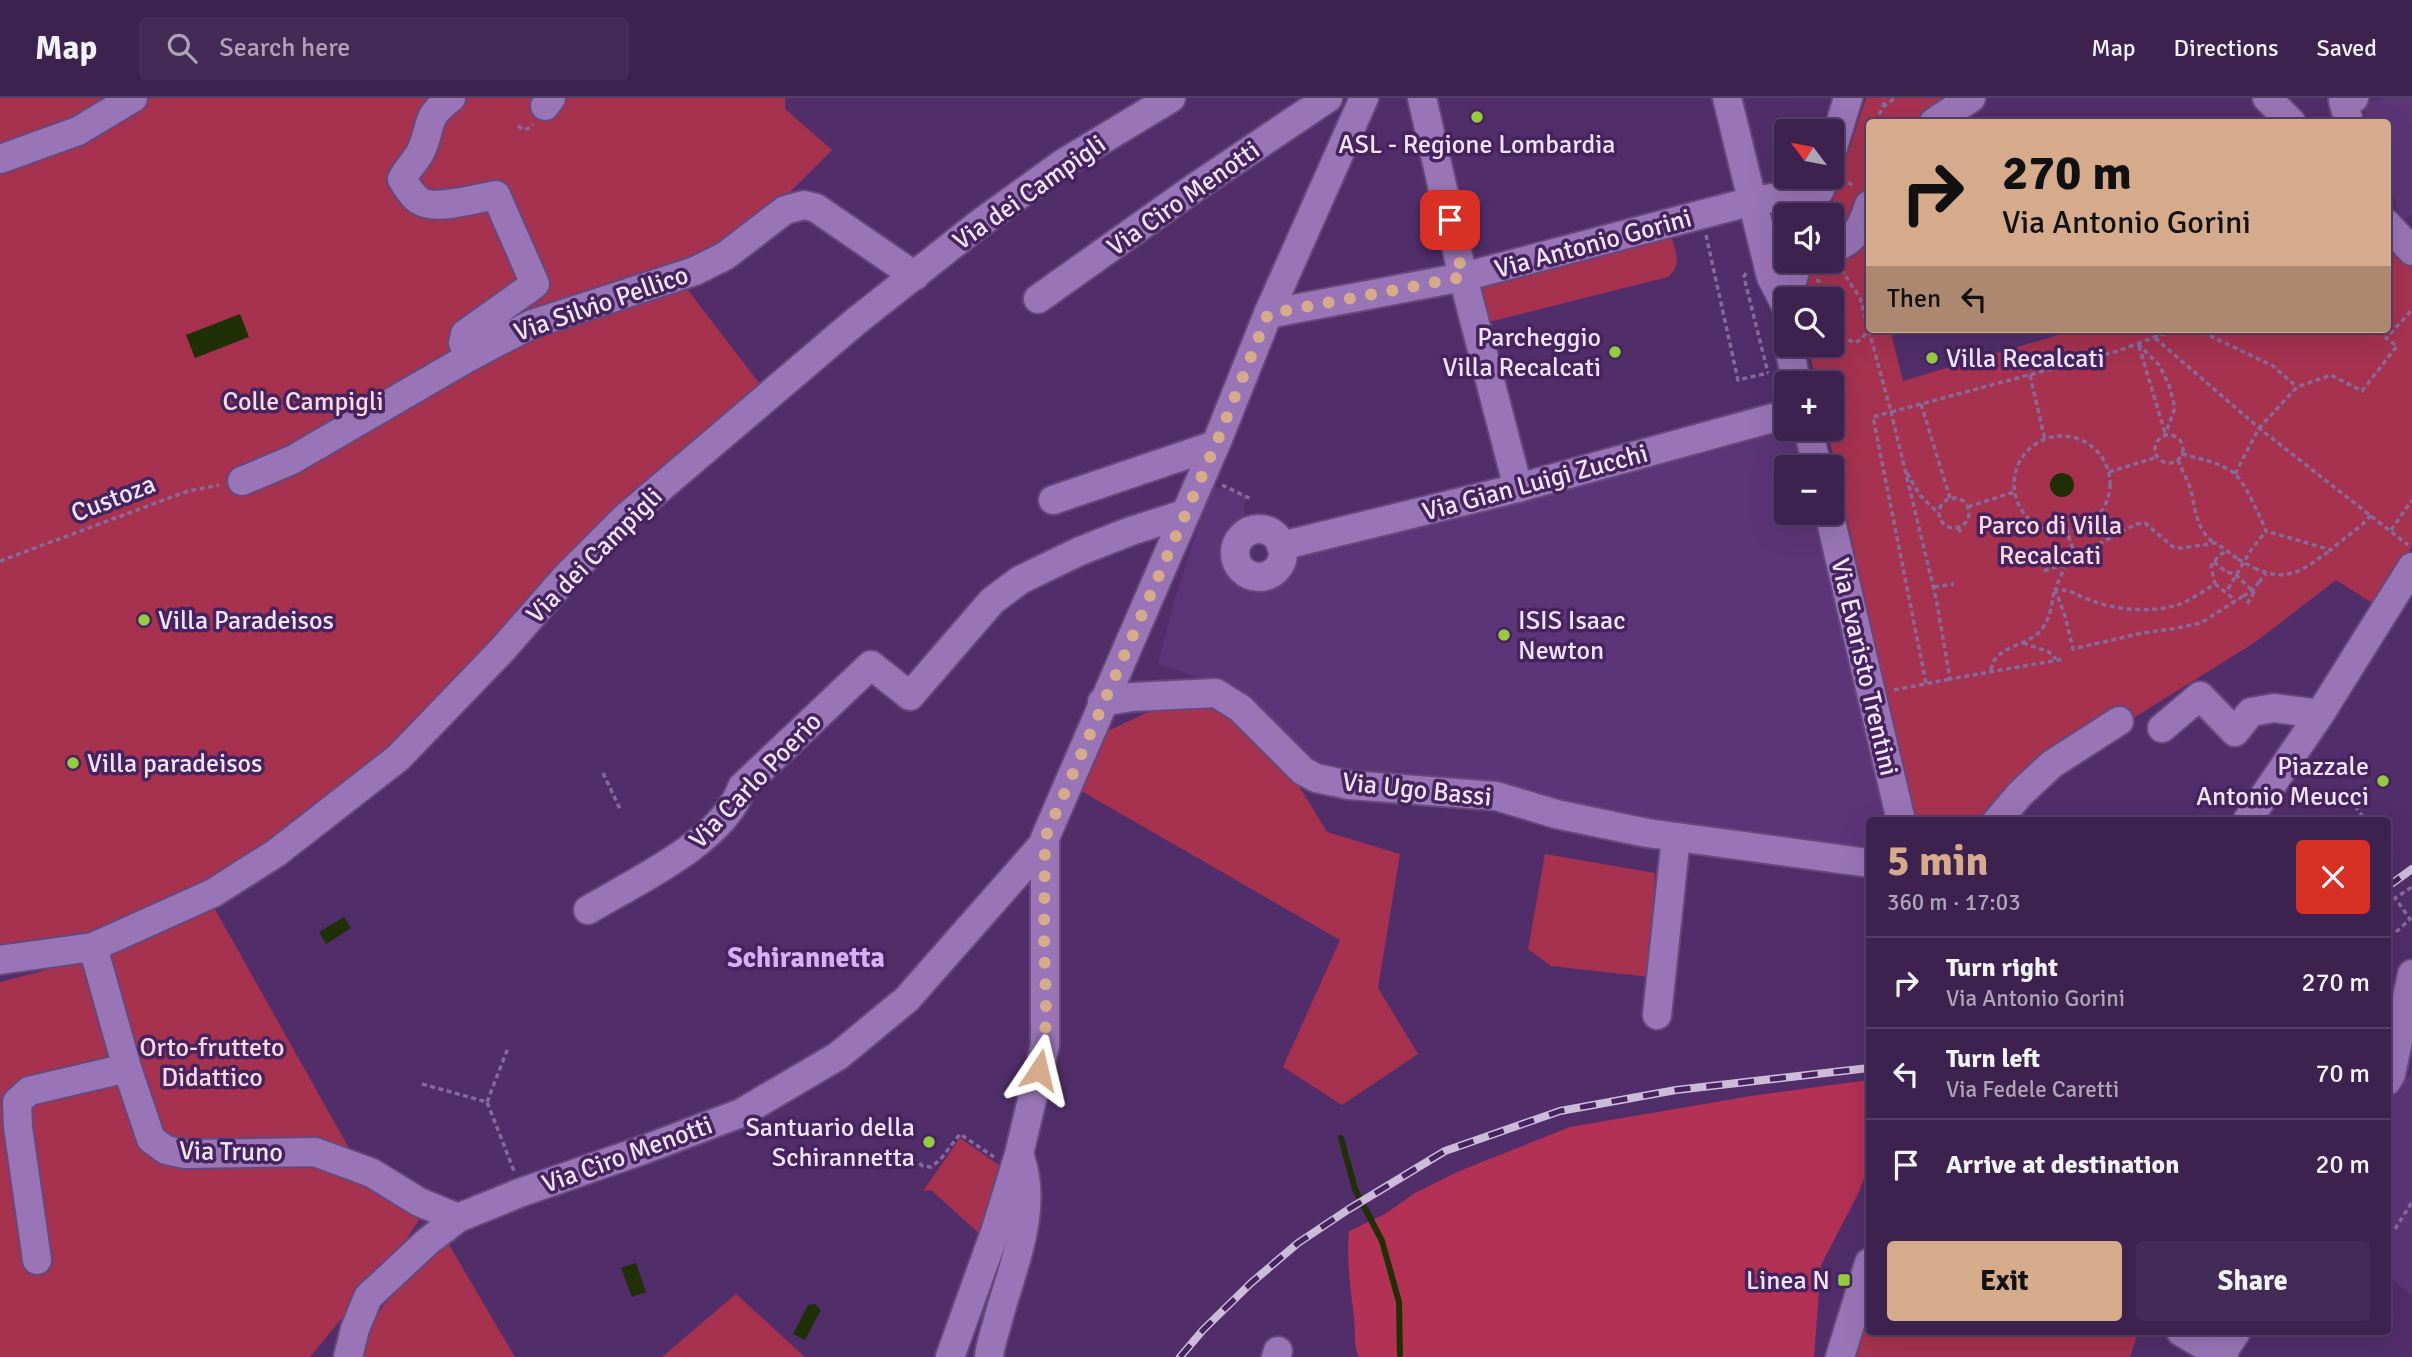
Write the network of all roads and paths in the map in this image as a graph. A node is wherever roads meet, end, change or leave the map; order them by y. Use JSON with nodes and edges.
{"nodes":[{"id":1,"x":133,"y":98,"type":"edge"},
{"id":2,"x":451,"y":98,"type":"edge"},
{"id":3,"x":1171,"y":98,"type":"edge"},
{"id":4,"x":1328,"y":98,"type":"edge"},
{"id":5,"x":1364,"y":98,"type":"edge"},
{"id":6,"x":1422,"y":98,"type":"edge"},
{"id":7,"x":1727,"y":98,"type":"edge"},
{"id":8,"x":1848,"y":98,"type":"edge"},
{"id":9,"x":1884,"y":98,"type":"edge"},
{"id":10,"x":1895,"y":98,"type":"edge"},
{"id":11,"x":1970,"y":98,"type":"edge"},
{"id":12,"x":2267,"y":98,"type":"edge"},
{"id":13,"x":1883,"y":107,"type":"junction"},
{"id":14,"x":1842,"y":119,"type":"edge"},
{"id":15,"x":1877,"y":119,"type":"edge"},
{"id":16,"x":1938,"y":119,"type":"edge"},
{"id":17,"x":2288,"y":119,"type":"edge"},
{"id":18,"x":0,"y":159,"type":"edge"},
{"id":19,"x":1823,"y":189,"type":"edge"},
{"id":20,"x":1864,"y":197,"type":"edge"},
{"id":21,"x":1753,"y":201,"type":"junction"},
{"id":22,"x":2391,"y":228,"type":"edge"},
{"id":23,"x":1706,"y":232,"type":"dead end"},
{"id":24,"x":1844,"y":242,"type":"edge"},
{"id":25,"x":2412,"y":251,"type":"edge"},
{"id":26,"x":1744,"y":273,"type":"dead end"},
{"id":27,"x":1808,"y":273,"type":"edge"},
{"id":28,"x":1843,"y":273,"type":"edge"},
{"id":29,"x":915,"y":276,"type":"junction"},
{"id":30,"x":1463,"y":277,"type":"junction"},
{"id":31,"x":1776,"y":287,"type":"edge"},
{"id":32,"x":1821,"y":287,"type":"edge"},
{"id":33,"x":1038,"y":299,"type":"dead end"},
{"id":34,"x":2412,"y":310,"type":"edge"},
{"id":35,"x":1268,"y":314,"type":"junction"},
{"id":36,"x":1866,"y":321,"type":"edge"},
{"id":37,"x":1866,"y":333,"type":"edge"},
{"id":38,"x":1869,"y":333,"type":"edge"},
{"id":39,"x":2157,"y":333,"type":"edge"},
{"id":40,"x":2167,"y":333,"type":"edge"},
{"id":41,"x":2209,"y":333,"type":"edge"},
{"id":42,"x":2391,"y":333,"type":"edge"},
{"id":43,"x":2391,"y":333,"type":"edge"},
{"id":44,"x":1844,"y":337,"type":"edge"},
{"id":45,"x":2155,"y":338,"type":"junction"},
{"id":46,"x":2138,"y":344,"type":"junction"},
{"id":47,"x":471,"y":356,"type":"junction"},
{"id":48,"x":1768,"y":373,"type":"junction"},
{"id":49,"x":2030,"y":375,"type":"junction"},
{"id":50,"x":2297,"y":387,"type":"junction"},
{"id":51,"x":1774,"y":389,"type":"edge"},
{"id":52,"x":1921,"y":404,"type":"junction"},
{"id":53,"x":1891,"y":412,"type":"junction"},
{"id":54,"x":1774,"y":417,"type":"edge"},
{"id":55,"x":2259,"y":428,"type":"junction"},
{"id":56,"x":2165,"y":435,"type":"junction"},
{"id":57,"x":2045,"y":440,"type":"junction"},
{"id":58,"x":1215,"y":445,"type":"junction"},
{"id":59,"x":2182,"y":454,"type":"junction"},
{"id":60,"x":2158,"y":457,"type":"junction"},
{"id":61,"x":2178,"y":460,"type":"junction"},
{"id":62,"x":1905,"y":468,"type":"junction"},
{"id":63,"x":2109,"y":472,"type":"junction"},
{"id":64,"x":2235,"y":474,"type":"junction"},
{"id":65,"x":242,"y":481,"type":"joint"},
{"id":66,"x":1518,"y":488,"type":"junction"},
{"id":67,"x":2014,"y":492,"type":"junction"},
{"id":68,"x":1950,"y":498,"type":"junction"},
{"id":69,"x":1053,"y":500,"type":"dead end"},
{"id":70,"x":2412,"y":500,"type":"edge"},
{"id":71,"x":1968,"y":507,"type":"junction"},
{"id":72,"x":1184,"y":514,"type":"junction"},
{"id":73,"x":1940,"y":514,"type":"junction"},
{"id":74,"x":2371,"y":514,"type":"junction"},
{"id":75,"x":1832,"y":525,"type":"edge"},
{"id":76,"x":1958,"y":528,"type":"junction"},
{"id":77,"x":2391,"y":530,"type":"junction"},
{"id":78,"x":2266,"y":531,"type":"junction"},
{"id":79,"x":2067,"y":532,"type":"junction"},
{"id":80,"x":1964,"y":535,"type":"dead end"},
{"id":81,"x":2214,"y":543,"type":"junction"},
{"id":82,"x":1281,"y":546,"type":"dead end"},
{"id":83,"x":2412,"y":549,"type":"edge"},
{"id":84,"x":2331,"y":550,"type":"junction"},
{"id":85,"x":2228,"y":551,"type":"junction"},
{"id":86,"x":2075,"y":554,"type":"junction"},
{"id":87,"x":0,"y":561,"type":"edge"},
{"id":88,"x":2214,"y":562,"type":"junction"},
{"id":89,"x":2066,"y":564,"type":"junction"},
{"id":90,"x":2044,"y":571,"type":"dead end"},
{"id":91,"x":2266,"y":573,"type":"junction"},
{"id":92,"x":2235,"y":574,"type":"junction"},
{"id":93,"x":2409,"y":577,"type":"edge"},
{"id":94,"x":1954,"y":584,"type":"dead end"},
{"id":95,"x":2215,"y":584,"type":"junction"},
{"id":96,"x":1934,"y":587,"type":"junction"},
{"id":97,"x":2054,"y":589,"type":"junction"},
{"id":98,"x":2228,"y":589,"type":"dead end"},
{"id":99,"x":2235,"y":601,"type":"junction"},
{"id":100,"x":2246,"y":606,"type":"dead end"},
{"id":101,"x":2021,"y":643,"type":"junction"},
{"id":102,"x":2064,"y":659,"type":"dead end"},
{"id":103,"x":2057,"y":660,"type":"junction"},
{"id":104,"x":1991,"y":671,"type":"junction"},
{"id":105,"x":1950,"y":679,"type":"junction"},
{"id":106,"x":1926,"y":683,"type":"junction"},
{"id":107,"x":1883,"y":692,"type":"dead end"},
{"id":108,"x":1102,"y":702,"type":"junction"},
{"id":109,"x":2320,"y":714,"type":"junction"},
{"id":110,"x":2119,"y":721,"type":"dead end"},
{"id":111,"x":2162,"y":727,"type":"dead end"},
{"id":112,"x":603,"y":772,"type":"dead end"},
{"id":113,"x":2355,"y":806,"type":"dead end"},
{"id":114,"x":621,"y":811,"type":"dead end"},
{"id":115,"x":1900,"y":817,"type":"edge"},
{"id":116,"x":2000,"y":817,"type":"edge"},
{"id":117,"x":2250,"y":817,"type":"edge"},
{"id":118,"x":2363,"y":817,"type":"edge"},
{"id":119,"x":1676,"y":837,"type":"junction"},
{"id":120,"x":1045,"y":842,"type":"junction"},
{"id":121,"x":1866,"y":863,"type":"edge"},
{"id":122,"x":2412,"y":887,"type":"edge"},
{"id":123,"x":588,"y":910,"type":"dead end"},
{"id":124,"x":2411,"y":918,"type":"edge"},
{"id":125,"x":2396,"y":932,"type":"dead end"},
{"id":126,"x":93,"y":947,"type":"junction"},
{"id":127,"x":0,"y":960,"type":"edge"},
{"id":128,"x":2412,"y":974,"type":"edge"},
{"id":129,"x":1657,"y":1015,"type":"dead end"},
{"id":130,"x":508,"y":1048,"type":"dead end"},
{"id":131,"x":127,"y":1068,"type":"junction"},
{"id":132,"x":2391,"y":1074,"type":"edge"},
{"id":133,"x":422,"y":1084,"type":"dead end"},
{"id":134,"x":487,"y":1102,"type":"junction"},
{"id":135,"x":898,"y":1149,"type":"dead end"},
{"id":136,"x":1017,"y":1162,"type":"junction"},
{"id":137,"x":522,"y":1192,"type":"junction"},
{"id":138,"x":2412,"y":1202,"type":"edge"},
{"id":139,"x":458,"y":1218,"type":"junction"},
{"id":140,"x":2395,"y":1229,"type":"dead end"},
{"id":141,"x":37,"y":1260,"type":"dead end"},
{"id":142,"x":1866,"y":1274,"type":"edge"},
{"id":143,"x":2190,"y":1335,"type":"edge"},
{"id":144,"x":2227,"y":1348,"type":"edge"},
{"id":145,"x":348,"y":1357,"type":"edge"},
{"id":146,"x":950,"y":1357,"type":"edge"},
{"id":147,"x":989,"y":1357,"type":"edge"},
{"id":148,"x":1840,"y":1357,"type":"edge"}],
"edges":[{"from":1,"to":18,"type":"street"},
{"from":2,"to":47,"type":"street","name":"Via Silvio Pellico"},
{"from":3,"to":29,"type":"street","name":"Via dei Campigli"},
{"from":4,"to":33,"type":"street","name":"Via Ciro Menotti"},
{"from":5,"to":35,"type":"street","name":"Via Ciro Menotti"},
{"from":6,"to":30,"type":"street"},
{"from":7,"to":21,"type":"street"},
{"from":8,"to":14,"type":"street"},
{"from":9,"to":13,"type":"path"},
{"from":10,"to":13,"type":"path"},
{"from":11,"to":16,"type":"street"},
{"from":12,"to":17,"type":"street"},
{"from":13,"to":15,"type":"path"},
{"from":19,"to":20,"type":"path"},
{"from":19,"to":21,"type":"street","name":"Via Antonio Gorini"},
{"from":20,"to":24,"type":"street"},
{"from":21,"to":30,"type":"street","name":"Via Antonio Gorini"},
{"from":21,"to":31,"type":"street"},
{"from":22,"to":25,"type":"street"},
{"from":23,"to":48,"type":"path"},
{"from":26,"to":48,"type":"path"},
{"from":27,"to":32,"type":"path"},
{"from":28,"to":36,"type":"path"},
{"from":29,"to":47,"type":"street","name":"Via Silvio Pellico"},
{"from":29,"to":126,"type":"street","name":"Via dei Campigli"},
{"from":30,"to":35,"type":"street","name":"Via Antonio Gorini"},
{"from":30,"to":66,"type":"street"},
{"from":34,"to":42,"type":"path"},
{"from":35,"to":58,"type":"street","name":"Via Ciro Menotti"},
{"from":37,"to":44,"type":"path"},
{"from":38,"to":53,"type":"path"},
{"from":39,"to":45,"type":"path"},
{"from":40,"to":45,"type":"path"},
{"from":41,"to":50,"type":"path"},
{"from":43,"to":50,"type":"path"},
{"from":45,"to":46,"type":"path"},
{"from":45,"to":55,"type":"path"},
{"from":46,"to":49,"type":"path"},
{"from":46,"to":56,"type":"path"},
{"from":46,"to":56,"type":"path"},
{"from":47,"to":65,"type":"street","name":"Via Silvio Pellico"},
{"from":48,"to":51,"type":"path"},
{"from":49,"to":52,"type":"path"},
{"from":49,"to":57,"type":"path"},
{"from":50,"to":55,"type":"path"},
{"from":52,"to":53,"type":"path"},
{"from":52,"to":68,"type":"path"},
{"from":53,"to":62,"type":"path"},
{"from":53,"to":106,"type":"path"},
{"from":54,"to":66,"type":"street","name":"Via Gian Luigi Zucchi"},
{"from":55,"to":64,"type":"path"},
{"from":55,"to":74,"type":"path"},
{"from":56,"to":59,"type":"path"},
{"from":56,"to":60,"type":"path"},
{"from":57,"to":63,"type":"path"},
{"from":57,"to":67,"type":"path"},
{"from":58,"to":69,"type":"street"},
{"from":58,"to":72,"type":"street","name":"Via Ciro Menotti"},
{"from":59,"to":61,"type":"path"},
{"from":59,"to":64,"type":"path"},
{"from":60,"to":61,"type":"path"},
{"from":60,"to":63,"type":"path"},
{"from":61,"to":81,"type":"path"},
{"from":62,"to":73,"type":"path"},
{"from":62,"to":96,"type":"path"},
{"from":63,"to":79,"type":"path"},
{"from":64,"to":78,"type":"path"},
{"from":65,"to":87,"type":"path","name":"Custoza"},
{"from":66,"to":82,"type":"street","name":"Via Gian Luigi Zucchi"},
{"from":67,"to":71,"type":"path"},
{"from":67,"to":79,"type":"path"},
{"from":68,"to":71,"type":"path"},
{"from":68,"to":73,"type":"path"},
{"from":70,"to":77,"type":"path"},
{"from":71,"to":76,"type":"path"},
{"from":72,"to":108,"type":"street","name":"Via Ciro Menotti"},
{"from":72,"to":123,"type":"street","name":"Via Carlo Poerio"},
{"from":73,"to":76,"type":"path"},
{"from":74,"to":77,"type":"path"},
{"from":74,"to":84,"type":"path"},
{"from":75,"to":115,"type":"street","name":"Via Evaristo Trentini"},
{"from":76,"to":80,"type":"path"},
{"from":77,"to":83,"type":"path"},
{"from":78,"to":84,"type":"path"},
{"from":78,"to":92,"type":"path"},
{"from":79,"to":86,"type":"path"},
{"from":81,"to":85,"type":"path"},
{"from":81,"to":86,"type":"path"},
{"from":84,"to":91,"type":"path"},
{"from":85,"to":88,"type":"path"},
{"from":85,"to":91,"type":"path","bridge":true},
{"from":86,"to":89,"type":"path"},
{"from":88,"to":92,"type":"path"},
{"from":88,"to":95,"type":"path"},
{"from":89,"to":90,"type":"path"},
{"from":89,"to":97,"type":"path"},
{"from":91,"to":99,"type":"path","bridge":true},
{"from":92,"to":98,"type":"path"},
{"from":92,"to":100,"type":"path"},
{"from":93,"to":109,"type":"street"},
{"from":94,"to":96,"type":"path"},
{"from":95,"to":97,"type":"path"},
{"from":95,"to":99,"type":"path"},
{"from":96,"to":105,"type":"path"},
{"from":97,"to":99,"type":"path"},
{"from":97,"to":101,"type":"path"},
{"from":101,"to":103,"type":"path"},
{"from":101,"to":104,"type":"path"},
{"from":102,"to":103,"type":"path"},
{"from":103,"to":104,"type":"path"},
{"from":104,"to":105,"type":"path"},
{"from":105,"to":106,"type":"path"},
{"from":106,"to":107,"type":"path"},
{"from":108,"to":119,"type":"street","name":"Via Ugo Bassi"},
{"from":108,"to":120,"type":"street","name":"Via Ciro Menotti"},
{"from":109,"to":111,"type":"street"},
{"from":109,"to":117,"type":"street"},
{"from":110,"to":116,"type":"street"},
{"from":112,"to":114,"type":"path"},
{"from":113,"to":118,"type":"path"},
{"from":119,"to":121,"type":"street","name":"Via Ugo Bassi"},
{"from":119,"to":129,"type":"street"},
{"from":120,"to":136,"type":"street","name":"Via Ciro Menotti"},
{"from":120,"to":137,"type":"street","name":"Via Ciro Menotti"},
{"from":122,"to":124,"type":"path"},
{"from":124,"to":125,"type":"path"},
{"from":126,"to":127,"type":"street","name":"Via dei Campigli"},
{"from":126,"to":131,"type":"street","name":"Via Truno"},
{"from":128,"to":132,"type":"street"},
{"from":130,"to":134,"type":"path"},
{"from":131,"to":139,"type":"street","name":"Via Truno"},
{"from":131,"to":141,"type":"street"},
{"from":133,"to":134,"type":"path"},
{"from":134,"to":137,"type":"path"},
{"from":135,"to":136,"type":"path"},
{"from":136,"to":146,"type":"street","name":"Via Ciro Menotti"},
{"from":136,"to":147,"type":"street"},
{"from":137,"to":139,"type":"street","name":"Via Ciro Menotti"},
{"from":138,"to":140,"type":"path"},
{"from":139,"to":145,"type":"street","name":"Via Ciro Menotti"},
{"from":142,"to":148,"type":"street"},
{"from":143,"to":144,"type":"street"}]}
